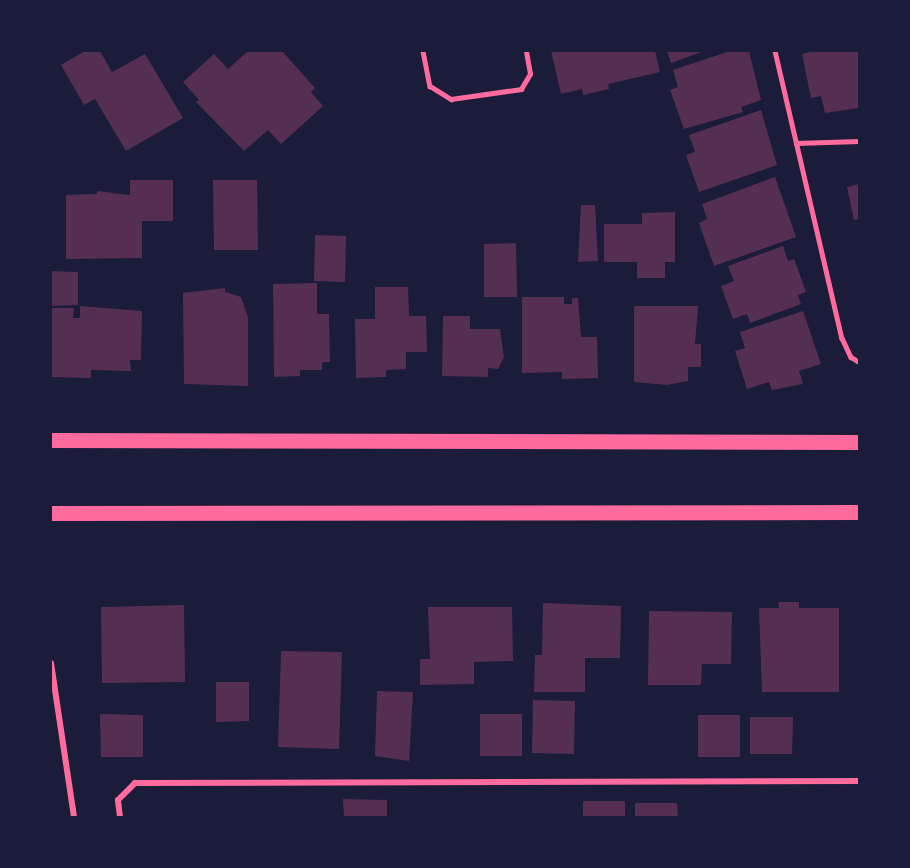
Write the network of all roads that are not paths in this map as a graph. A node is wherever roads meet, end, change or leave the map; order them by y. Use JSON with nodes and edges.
{"nodes":[{"id":1,"x":423,"y":51,"type":"edge"},
{"id":2,"x":526,"y":51,"type":"edge"},
{"id":3,"x":775,"y":51,"type":"edge"},
{"id":4,"x":859,"y":141,"type":"edge"},
{"id":5,"x":796,"y":143,"type":"junction"},
{"id":6,"x":859,"y":362,"type":"edge"},
{"id":7,"x":51,"y":440,"type":"edge"},
{"id":8,"x":859,"y":442,"type":"edge"},
{"id":9,"x":859,"y":512,"type":"edge"},
{"id":10,"x":51,"y":513,"type":"edge"},
{"id":11,"x":51,"y":663,"type":"edge"},
{"id":12,"x":859,"y":781,"type":"edge"},
{"id":13,"x":74,"y":817,"type":"edge"},
{"id":14,"x":120,"y":817,"type":"edge"}],
"edges":[{"from":1,"to":2,"type":"lane"},
{"from":3,"to":5,"type":"lane"},
{"from":4,"to":5,"type":"lane"},
{"from":5,"to":6,"type":"lane"},
{"from":7,"to":8,"type":"main road"},
{"from":9,"to":10,"type":"main road"},
{"from":11,"to":13,"type":"street"},
{"from":12,"to":14,"type":"street"}]}
